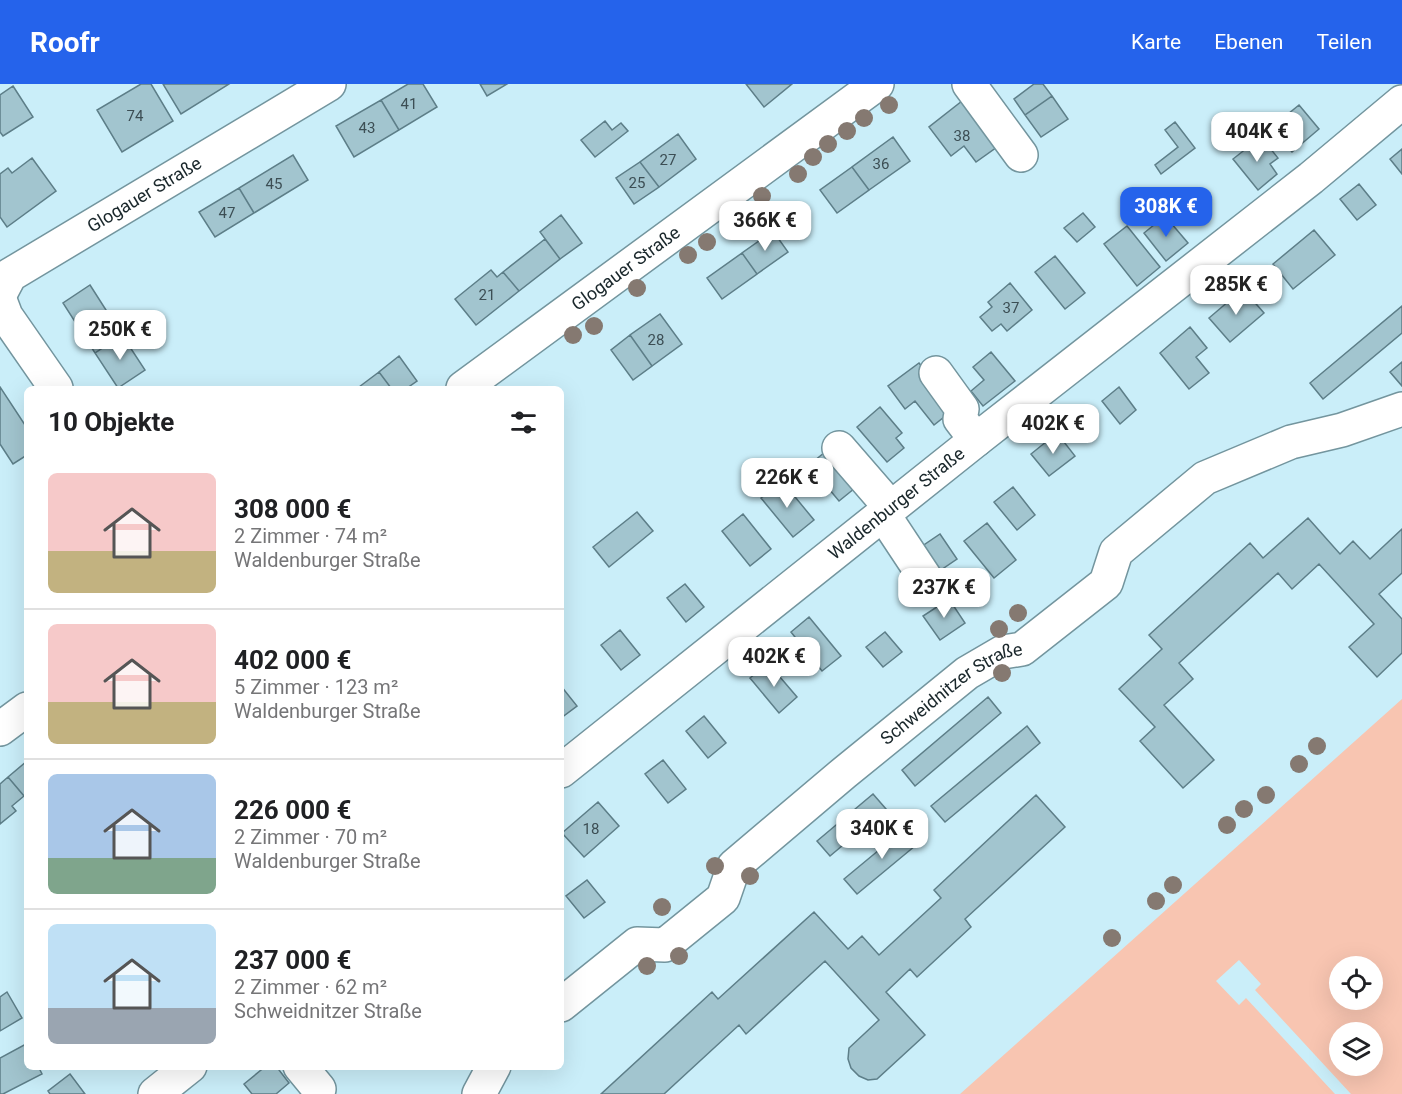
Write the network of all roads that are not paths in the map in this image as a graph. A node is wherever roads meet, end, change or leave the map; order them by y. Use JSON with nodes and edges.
{"nodes":[{"id":1,"x":329,"y":84,"type":"edge"},
{"id":2,"x":877,"y":84,"type":"edge"},
{"id":3,"x":969,"y":84,"type":"edge"},
{"id":4,"x":1402,"y":102,"type":"edge"},
{"id":5,"x":1021,"y":155,"type":"dead end"},
{"id":6,"x":0,"y":294,"type":"edge"},
{"id":7,"x":0,"y":300,"type":"edge"},
{"id":8,"x":936,"y":373,"type":"dead end"},
{"id":9,"x":55,"y":386,"type":"edge"},
{"id":10,"x":466,"y":386,"type":"edge"},
{"id":11,"x":1402,"y":409,"type":"edge"},
{"id":12,"x":976,"y":440,"type":"junction"},
{"id":13,"x":839,"y":448,"type":"dead end"},
{"id":14,"x":887,"y":511,"type":"junction"},
{"id":15,"x":930,"y":585,"type":"dead end"},
{"id":16,"x":24,"y":711,"type":"edge"},
{"id":17,"x":0,"y":729,"type":"edge"},
{"id":18,"x":564,"y":769,"type":"edge"},
{"id":19,"x":564,"y":1003,"type":"edge"},
{"id":20,"x":185,"y":1070,"type":"edge"},
{"id":21,"x":492,"y":1070,"type":"edge"},
{"id":22,"x":156,"y":1094,"type":"edge"},
{"id":23,"x":479,"y":1094,"type":"edge"}],
"edges":[{"from":1,"to":6,"type":"street","name":"Glogauer Straße"},
{"from":2,"to":10,"type":"street","name":"Glogauer Straße"},
{"from":3,"to":5,"type":"street"},
{"from":4,"to":12,"type":"street","name":"Waldenburger Straße"},
{"from":7,"to":9,"type":"street"},
{"from":8,"to":12,"type":"street"},
{"from":11,"to":19,"type":"street","name":"Schweidnitzer Straße"},
{"from":12,"to":14,"type":"street","name":"Waldenburger Straße"},
{"from":13,"to":14,"type":"street"},
{"from":14,"to":15,"type":"street"},
{"from":14,"to":18,"type":"street","name":"Waldenburger Straße"},
{"from":16,"to":17,"type":"street"},
{"from":20,"to":22,"type":"street"},
{"from":21,"to":23,"type":"street"}]}
